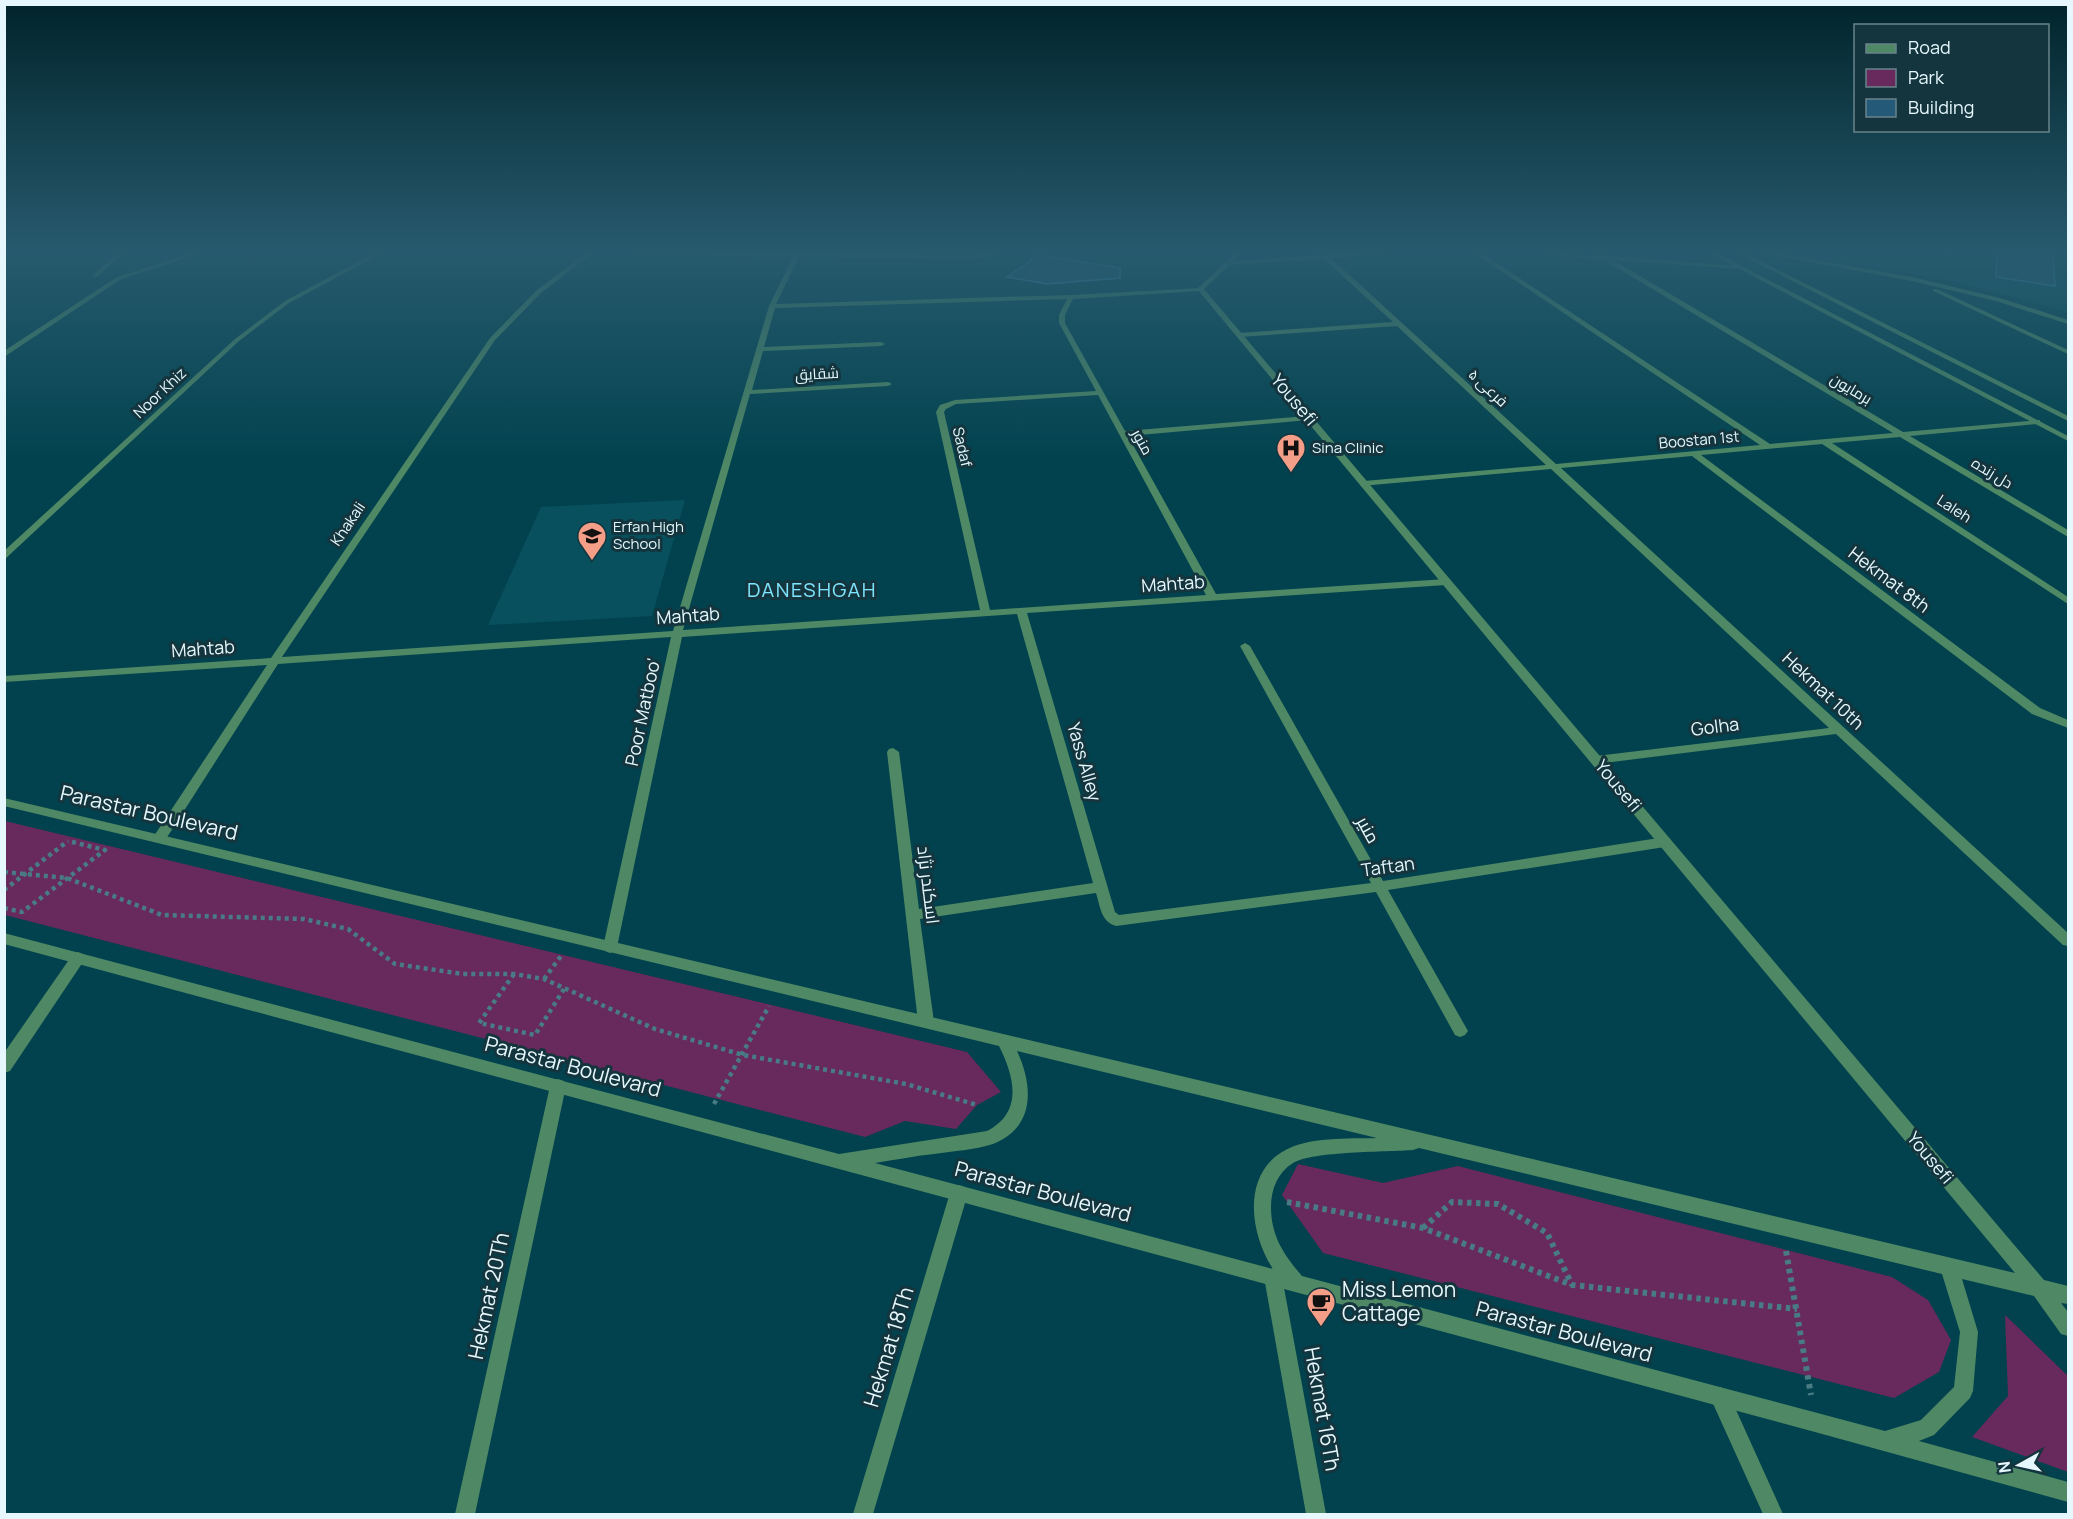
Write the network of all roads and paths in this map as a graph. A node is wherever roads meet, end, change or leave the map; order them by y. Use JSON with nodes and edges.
{"nodes":[{"id":1,"x":52,"y":323,"type":"edge"},
{"id":2,"x":260,"y":323,"type":"edge"},
{"id":3,"x":505,"y":323,"type":"edge"},
{"id":4,"x":767,"y":323,"type":"edge"},
{"id":5,"x":1062,"y":323,"type":"edge"},
{"id":6,"x":1229,"y":323,"type":"edge"},
{"id":7,"x":1583,"y":323,"type":"edge"},
{"id":8,"x":1714,"y":323,"type":"edge"},
{"id":9,"x":1845,"y":323,"type":"edge"},
{"id":10,"x":1877,"y":323,"type":"edge"},
{"id":11,"x":2006,"y":323,"type":"edge"},
{"id":12,"x":1399,"y":324,"type":"joint"},
{"id":13,"x":1239,"y":335,"type":"junction"},
{"id":14,"x":1903,"y":336,"type":"junction"},
{"id":15,"x":1874,"y":338,"type":"junction"},
{"id":16,"x":881,"y":344,"type":"dead end"},
{"id":17,"x":760,"y":349,"type":"junction"},
{"id":18,"x":2068,"y":352,"type":"edge"},
{"id":19,"x":4,"y":355,"type":"edge"},
{"id":20,"x":888,"y":384,"type":"dead end"},
{"id":21,"x":748,"y":392,"type":"junction"},
{"id":22,"x":1101,"y":393,"type":"junction"},
{"id":23,"x":1308,"y":418,"type":"junction"},
{"id":24,"x":2068,"y":419,"type":"edge"},
{"id":25,"x":2037,"y":422,"type":"junction"},
{"id":26,"x":1122,"y":434,"type":"junction"},
{"id":27,"x":1902,"y":435,"type":"junction"},
{"id":28,"x":2068,"y":439,"type":"edge"},
{"id":29,"x":1824,"y":442,"type":"junction"},
{"id":30,"x":1769,"y":447,"type":"junction"},
{"id":31,"x":1694,"y":454,"type":"junction"},
{"id":32,"x":1554,"y":467,"type":"junction"},
{"id":33,"x":1364,"y":484,"type":"junction"},
{"id":34,"x":2068,"y":534,"type":"edge"},
{"id":35,"x":4,"y":557,"type":"edge"},
{"id":36,"x":1446,"y":582,"type":"junction"},
{"id":37,"x":1213,"y":598,"type":"junction"},
{"id":38,"x":2068,"y":601,"type":"edge"},
{"id":39,"x":1021,"y":611,"type":"junction"},
{"id":40,"x":986,"y":613,"type":"junction"},
{"id":41,"x":677,"y":634,"type":"junction"},
{"id":42,"x":1245,"y":646,"type":"dead end"},
{"id":43,"x":275,"y":660,"type":"junction"},
{"id":44,"x":4,"y":679,"type":"edge"},
{"id":45,"x":2068,"y":724,"type":"edge"},
{"id":46,"x":1840,"y":730,"type":"junction"},
{"id":47,"x":892,"y":752,"type":"dead end"},
{"id":48,"x":1596,"y":760,"type":"junction"},
{"id":49,"x":4,"y":802,"type":"edge"},
{"id":50,"x":92,"y":823,"type":"junction"},
{"id":51,"x":159,"y":839,"type":"junction"},
{"id":52,"x":68,"y":841,"type":"junction"},
{"id":53,"x":1665,"y":842,"type":"junction"},
{"id":54,"x":4,"y":872,"type":"edge"},
{"id":55,"x":25,"y":874,"type":"junction"},
{"id":56,"x":67,"y":878,"type":"junction"},
{"id":57,"x":1101,"y":887,"type":"junction"},
{"id":58,"x":1379,"y":887,"type":"junction"},
{"id":59,"x":4,"y":890,"type":"edge"},
{"id":60,"x":4,"y":908,"type":"edge"},
{"id":61,"x":913,"y":915,"type":"junction"},
{"id":62,"x":1116,"y":921,"type":"joint"},
{"id":63,"x":2066,"y":936,"type":"edge"},
{"id":64,"x":4,"y":938,"type":"edge"},
{"id":65,"x":610,"y":947,"type":"junction"},
{"id":66,"x":78,"y":958,"type":"junction"},
{"id":67,"x":514,"y":974,"type":"junction"},
{"id":68,"x":779,"y":987,"type":"junction"},
{"id":69,"x":564,"y":989,"type":"junction"},
{"id":70,"x":926,"y":1022,"type":"junction"},
{"id":71,"x":1460,"y":1031,"type":"dead end"},
{"id":72,"x":1004,"y":1041,"type":"junction"},
{"id":73,"x":743,"y":1055,"type":"junction"},
{"id":74,"x":4,"y":1066,"type":"edge"},
{"id":75,"x":558,"y":1086,"type":"junction"},
{"id":76,"x":977,"y":1105,"type":"dead end"},
{"id":77,"x":702,"y":1125,"type":"junction"},
{"id":78,"x":1426,"y":1142,"type":"junction"},
{"id":79,"x":839,"y":1161,"type":"junction"},
{"id":80,"x":959,"y":1193,"type":"junction"},
{"id":81,"x":1262,"y":1198,"type":"junction"},
{"id":82,"x":1781,"y":1227,"type":"junction"},
{"id":83,"x":1423,"y":1228,"type":"junction"},
{"id":84,"x":1949,"y":1267,"type":"junction"},
{"id":85,"x":1273,"y":1277,"type":"junction"},
{"id":86,"x":1297,"y":1284,"type":"junction"},
{"id":87,"x":1572,"y":1285,"type":"junction"},
{"id":88,"x":2039,"y":1288,"type":"junction"},
{"id":89,"x":2068,"y":1295,"type":"edge"},
{"id":90,"x":1797,"y":1309,"type":"junction"},
{"id":91,"x":2068,"y":1327,"type":"edge"},
{"id":92,"x":1720,"y":1397,"type":"junction"},
{"id":93,"x":1815,"y":1422,"type":"junction"},
{"id":94,"x":1885,"y":1441,"type":"junction"},
{"id":95,"x":2068,"y":1492,"type":"edge"},
{"id":96,"x":465,"y":1515,"type":"edge"},
{"id":97,"x":863,"y":1515,"type":"edge"},
{"id":98,"x":1316,"y":1515,"type":"edge"},
{"id":99,"x":1773,"y":1515,"type":"edge"}],
"edges":[{"from":1,"to":19,"type":"street"},
{"from":2,"to":35,"type":"street","name":"Noor Khiz"},
{"from":3,"to":43,"type":"street","name":"Khakali"},
{"from":4,"to":17,"type":"street","name":"Poor Matboo'"},
{"from":5,"to":22,"type":"street","name":"منور"},
{"from":6,"to":13,"type":"street","name":"Yousefi"},
{"from":7,"to":30,"type":"street"},
{"from":8,"to":27,"type":"street","name":"برمایون"},
{"from":9,"to":15,"type":"street"},
{"from":10,"to":14,"type":"street"},
{"from":11,"to":18,"type":"street"},
{"from":12,"to":13,"type":"street"},
{"from":12,"to":32,"type":"street","name":"فرعی ۵"},
{"from":13,"to":23,"type":"street","name":"Yousefi"},
{"from":14,"to":15,"type":"street"},
{"from":14,"to":24,"type":"street"},
{"from":15,"to":25,"type":"street"},
{"from":16,"to":17,"type":"street"},
{"from":17,"to":21,"type":"street","name":"Poor Matboo'"},
{"from":20,"to":21,"type":"street","name":"شقایق"},
{"from":21,"to":41,"type":"street","name":"Poor Matboo'"},
{"from":22,"to":26,"type":"street","name":"منور"},
{"from":22,"to":40,"type":"street","name":"Sadaf"},
{"from":23,"to":26,"type":"street"},
{"from":23,"to":33,"type":"street","name":"Yousefi"},
{"from":25,"to":27,"type":"street","name":"Boostan 1st"},
{"from":25,"to":28,"type":"street"},
{"from":26,"to":37,"type":"street","name":"منور"},
{"from":27,"to":29,"type":"street","name":"Boostan 1st"},
{"from":27,"to":34,"type":"street","name":"دل زنده"},
{"from":29,"to":30,"type":"street","name":"Boostan 1st"},
{"from":29,"to":38,"type":"street","name":"Laleh"},
{"from":30,"to":31,"type":"street","name":"Boostan 1st"},
{"from":31,"to":32,"type":"street","name":"Boostan 1st"},
{"from":31,"to":45,"type":"street","name":"Hekmat 8th"},
{"from":32,"to":33,"type":"street","name":"Boostan 1st"},
{"from":32,"to":46,"type":"street","name":"Hekmat 10th"},
{"from":33,"to":36,"type":"street","name":"Yousefi"},
{"from":36,"to":37,"type":"street","name":"Mahtab"},
{"from":36,"to":48,"type":"street","name":"Yousefi"},
{"from":37,"to":39,"type":"street","name":"Mahtab"},
{"from":39,"to":40,"type":"street","name":"Mahtab"},
{"from":39,"to":57,"type":"street","name":"Yass Alley"},
{"from":40,"to":41,"type":"street","name":"Mahtab"},
{"from":41,"to":43,"type":"street","name":"Mahtab"},
{"from":41,"to":65,"type":"street","name":"Poor Matboo'"},
{"from":42,"to":58,"type":"street","name":"منیر"},
{"from":43,"to":44,"type":"street","name":"Mahtab"},
{"from":43,"to":51,"type":"street","name":"Khakali"},
{"from":46,"to":48,"type":"street","name":"Golha"},
{"from":46,"to":63,"type":"street","name":"Hekmat 10th"},
{"from":47,"to":61,"type":"street","name":"اسکندر نژاد"},
{"from":48,"to":53,"type":"street","name":"Yousefi"},
{"from":49,"to":50,"type":"street","name":"Parastar Boulevard"},
{"from":50,"to":51,"type":"street","name":"Parastar Boulevard"},
{"from":50,"to":52,"type":"path"},
{"from":51,"to":65,"type":"street","name":"Parastar Boulevard"},
{"from":52,"to":55,"type":"path"},
{"from":52,"to":56,"type":"path"},
{"from":53,"to":58,"type":"street","name":"Taftan"},
{"from":53,"to":88,"type":"street","name":"Yousefi"},
{"from":54,"to":55,"type":"path"},
{"from":55,"to":56,"type":"path"},
{"from":55,"to":59,"type":"path"},
{"from":56,"to":60,"type":"path"},
{"from":56,"to":67,"type":"path"},
{"from":57,"to":61,"type":"street"},
{"from":57,"to":62,"type":"street","name":"Yass Alley"},
{"from":58,"to":62,"type":"street","name":"Taftan"},
{"from":58,"to":71,"type":"street","name":"منیر"},
{"from":61,"to":70,"type":"street","name":"اسکندر نژاد"},
{"from":64,"to":66,"type":"street","name":"Parastar Boulevard"},
{"from":65,"to":68,"type":"street","name":"Parastar Boulevard"},
{"from":66,"to":74,"type":"street"},
{"from":66,"to":75,"type":"street","name":"Parastar Boulevard"},
{"from":67,"to":69,"type":"path"},
{"from":67,"to":69,"type":"path"},
{"from":68,"to":70,"type":"street","name":"Parastar Boulevard"},
{"from":68,"to":73,"type":"path"},
{"from":69,"to":73,"type":"path"},
{"from":70,"to":72,"type":"street","name":"Parastar Boulevard"},
{"from":72,"to":78,"type":"street","name":"Parastar Boulevard"},
{"from":72,"to":79,"type":"street"},
{"from":73,"to":76,"type":"path"},
{"from":73,"to":77,"type":"path"},
{"from":75,"to":77,"type":"street","name":"Parastar Boulevard"},
{"from":75,"to":96,"type":"street","name":"Hekmat 20Th"},
{"from":77,"to":79,"type":"street","name":"Parastar Boulevard"},
{"from":78,"to":81,"type":"street"},
{"from":78,"to":82,"type":"street","name":"Parastar Boulevard"},
{"from":79,"to":80,"type":"street","name":"Parastar Boulevard"},
{"from":80,"to":85,"type":"street","name":"Parastar Boulevard"},
{"from":80,"to":97,"type":"street","name":"Hekmat 18Th"},
{"from":81,"to":83,"type":"path"},
{"from":81,"to":86,"type":"street"},
{"from":82,"to":84,"type":"street","name":"Parastar Boulevard"},
{"from":82,"to":90,"type":"path"},
{"from":83,"to":87,"type":"path"},
{"from":83,"to":87,"type":"path"},
{"from":84,"to":88,"type":"street","name":"Parastar Boulevard"},
{"from":84,"to":94,"type":"street"},
{"from":85,"to":86,"type":"street","name":"Parastar Boulevard"},
{"from":85,"to":98,"type":"street","name":"Hekmat 16Th"},
{"from":86,"to":92,"type":"street","name":"Parastar Boulevard"},
{"from":87,"to":90,"type":"path"},
{"from":88,"to":89,"type":"street","name":"Parastar Boulevard"},
{"from":88,"to":91,"type":"street","name":"Yousefi"},
{"from":90,"to":93,"type":"path"},
{"from":92,"to":93,"type":"street","name":"Parastar Boulevard"},
{"from":92,"to":99,"type":"street"},
{"from":93,"to":94,"type":"street","name":"Parastar Boulevard"},
{"from":94,"to":95,"type":"street","name":"Parastar Boulevard"}]}
